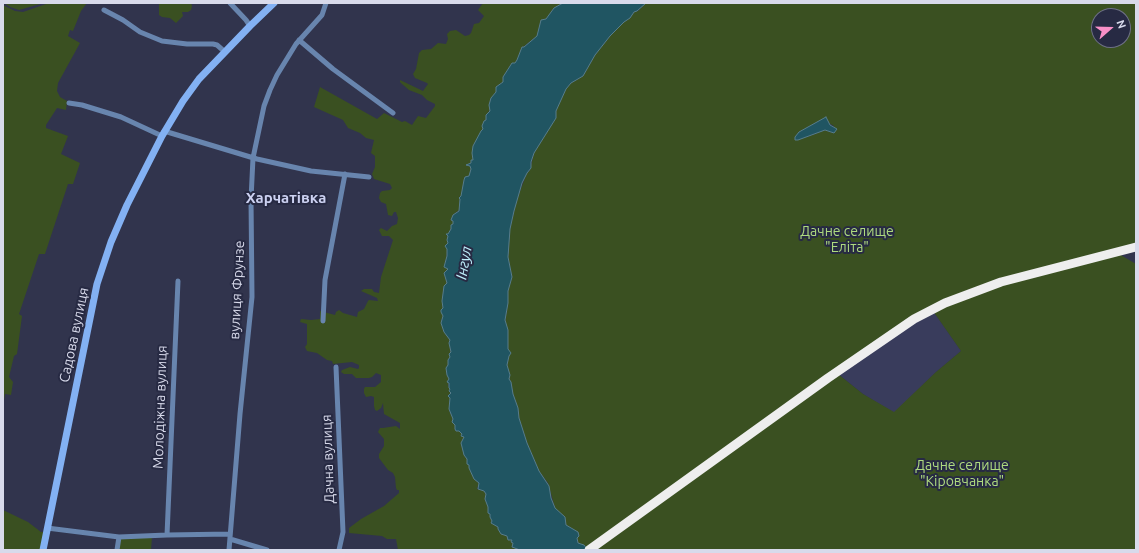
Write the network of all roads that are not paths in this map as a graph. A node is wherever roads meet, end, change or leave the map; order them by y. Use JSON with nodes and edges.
{"nodes":[{"id":1,"x":230,"y":3,"type":"edge"},
{"id":2,"x":274,"y":3,"type":"edge"},
{"id":3,"x":326,"y":3,"type":"edge"},
{"id":4,"x":104,"y":10,"type":"dead end"},
{"id":5,"x":250,"y":26,"type":"junction"},
{"id":6,"x":300,"y":40,"type":"junction"},
{"id":7,"x":225,"y":52,"type":"junction"},
{"id":8,"x":69,"y":103,"type":"dead end"},
{"id":9,"x":393,"y":113,"type":"dead end"},
{"id":10,"x":163,"y":134,"type":"junction"},
{"id":11,"x":253,"y":158,"type":"junction"},
{"id":12,"x":345,"y":174,"type":"junction"},
{"id":13,"x":369,"y":177,"type":"dead end"},
{"id":14,"x":1136,"y":247,"type":"edge"},
{"id":15,"x":178,"y":281,"type":"dead end"},
{"id":16,"x":323,"y":321,"type":"dead end"},
{"id":17,"x":336,"y":367,"type":"dead end"},
{"id":18,"x":47,"y":528,"type":"junction"},
{"id":19,"x":167,"y":535,"type":"junction"},
{"id":20,"x":230,"y":536,"type":"junction"},
{"id":21,"x":119,"y":537,"type":"junction"},
{"id":22,"x":591,"y":548,"type":"edge"},
{"id":23,"x":43,"y":550,"type":"edge"},
{"id":24,"x":117,"y":550,"type":"edge"},
{"id":25,"x":229,"y":550,"type":"edge"},
{"id":26,"x":266,"y":550,"type":"edge"},
{"id":27,"x":339,"y":550,"type":"edge"}],
"edges":[{"from":1,"to":5,"type":"street"},
{"from":2,"to":5,"type":"street","name":"Садова вулиця"},
{"from":3,"to":6,"type":"street","name":"вулиця Фрунзе"},
{"from":4,"to":7,"type":"street"},
{"from":5,"to":7,"type":"street","name":"Садова вулиця"},
{"from":6,"to":9,"type":"street"},
{"from":6,"to":11,"type":"street","name":"вулиця Фрунзе"},
{"from":7,"to":10,"type":"street","name":"Садова вулиця"},
{"from":8,"to":10,"type":"street"},
{"from":10,"to":11,"type":"street"},
{"from":10,"to":18,"type":"street","name":"Садова вулиця"},
{"from":11,"to":12,"type":"street"},
{"from":11,"to":20,"type":"street","name":"вулиця Фрунзе"},
{"from":12,"to":13,"type":"street"},
{"from":12,"to":16,"type":"street"},
{"from":14,"to":22,"type":"highway"},
{"from":15,"to":19,"type":"street","name":"Молодіжна вулиця"},
{"from":17,"to":27,"type":"street","name":"Дачна вулиця"},
{"from":18,"to":21,"type":"street"},
{"from":18,"to":23,"type":"street","name":"Садова вулиця"},
{"from":19,"to":20,"type":"street"},
{"from":19,"to":21,"type":"street"},
{"from":20,"to":25,"type":"street","name":"вулиця Фрунзе"},
{"from":20,"to":26,"type":"street"},
{"from":21,"to":24,"type":"street"}]}
